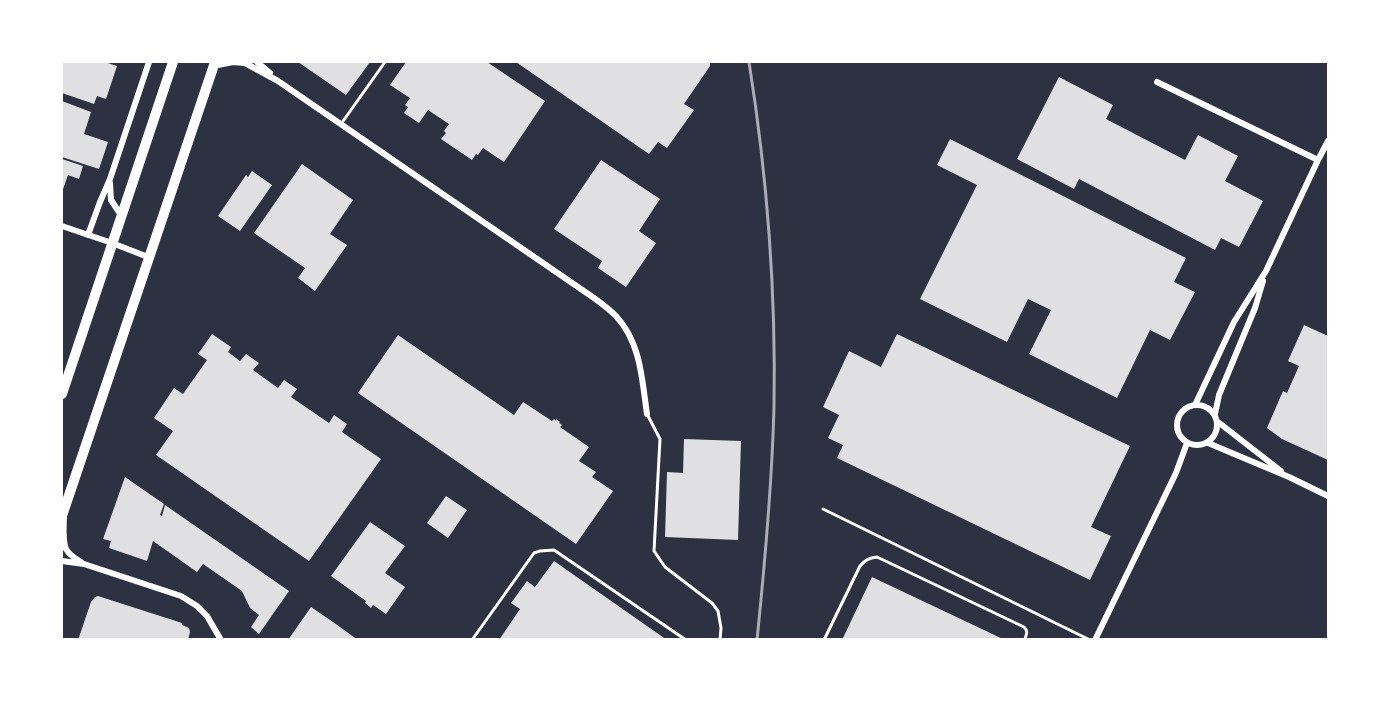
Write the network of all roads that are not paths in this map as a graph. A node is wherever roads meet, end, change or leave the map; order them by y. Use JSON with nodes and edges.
{"nodes":[{"id":1,"x":149,"y":62,"type":"edge"},
{"id":2,"x":173,"y":62,"type":"edge"},
{"id":3,"x":257,"y":62,"type":"edge"},
{"id":4,"x":385,"y":62,"type":"edge"},
{"id":5,"x":214,"y":64,"type":"edge"},
{"id":6,"x":278,"y":81,"type":"junction"},
{"id":7,"x":1157,"y":82,"type":"dead end"},
{"id":8,"x":341,"y":124,"type":"junction"},
{"id":9,"x":1329,"y":141,"type":"edge"},
{"id":10,"x":1318,"y":159,"type":"junction"},
{"id":11,"x":110,"y":179,"type":"junction"},
{"id":12,"x":121,"y":215,"type":"junction"},
{"id":13,"x":62,"y":226,"type":"edge"},
{"id":14,"x":88,"y":236,"type":"junction"},
{"id":15,"x":112,"y":243,"type":"junction"},
{"id":16,"x":148,"y":257,"type":"junction"},
{"id":17,"x":1266,"y":271,"type":"junction"},
{"id":18,"x":62,"y":394,"type":"edge"},
{"id":19,"x":1195,"y":405,"type":"junction"},
{"id":20,"x":647,"y":414,"type":"joint"},
{"id":21,"x":1215,"y":414,"type":"junction"},
{"id":22,"x":1218,"y":422,"type":"junction"},
{"id":23,"x":1187,"y":443,"type":"junction"},
{"id":24,"x":1208,"y":443,"type":"junction"},
{"id":25,"x":1289,"y":477,"type":"junction"},
{"id":26,"x":1329,"y":496,"type":"edge"},
{"id":27,"x":823,"y":509,"type":"dead end"},
{"id":28,"x":63,"y":512,"type":"edge"},
{"id":29,"x":62,"y":561,"type":"edge"},
{"id":30,"x":84,"y":564,"type":"junction"},
{"id":31,"x":221,"y":639,"type":"edge"},
{"id":32,"x":472,"y":639,"type":"edge"},
{"id":33,"x":686,"y":639,"type":"edge"},
{"id":34,"x":720,"y":639,"type":"edge"},
{"id":35,"x":824,"y":639,"type":"edge"},
{"id":36,"x":1025,"y":639,"type":"edge"},
{"id":37,"x":1090,"y":639,"type":"edge"},
{"id":38,"x":1095,"y":639,"type":"edge"}],
"edges":[{"from":1,"to":11,"type":"street"},
{"from":2,"to":12,"type":"highway"},
{"from":3,"to":6,"type":"street"},
{"from":4,"to":8,"type":"lane"},
{"from":5,"to":6,"type":"street"},
{"from":5,"to":16,"type":"highway"},
{"from":6,"to":8,"type":"street"},
{"from":7,"to":10,"type":"street"},
{"from":8,"to":20,"type":"street"},
{"from":9,"to":10,"type":"street"},
{"from":10,"to":17,"type":"street"},
{"from":11,"to":12,"type":"street"},
{"from":11,"to":14,"type":"street"},
{"from":12,"to":15,"type":"highway"},
{"from":13,"to":14,"type":"street"},
{"from":14,"to":15,"type":"street"},
{"from":15,"to":16,"type":"street"},
{"from":15,"to":18,"type":"highway"},
{"from":16,"to":28,"type":"highway"},
{"from":17,"to":19,"type":"street"},
{"from":17,"to":21,"type":"street"},
{"from":19,"to":21,"type":"street"},
{"from":19,"to":23,"type":"street"},
{"from":20,"to":34,"type":"lane"},
{"from":21,"to":22,"type":"street"},
{"from":22,"to":24,"type":"street"},
{"from":22,"to":25,"type":"street"},
{"from":23,"to":24,"type":"street"},
{"from":23,"to":38,"type":"street"},
{"from":24,"to":25,"type":"street"},
{"from":25,"to":26,"type":"street"},
{"from":27,"to":37,"type":"lane"},
{"from":28,"to":30,"type":"street"},
{"from":29,"to":30,"type":"street"},
{"from":30,"to":31,"type":"street"},
{"from":32,"to":33,"type":"lane"},
{"from":35,"to":36,"type":"lane"}]}
